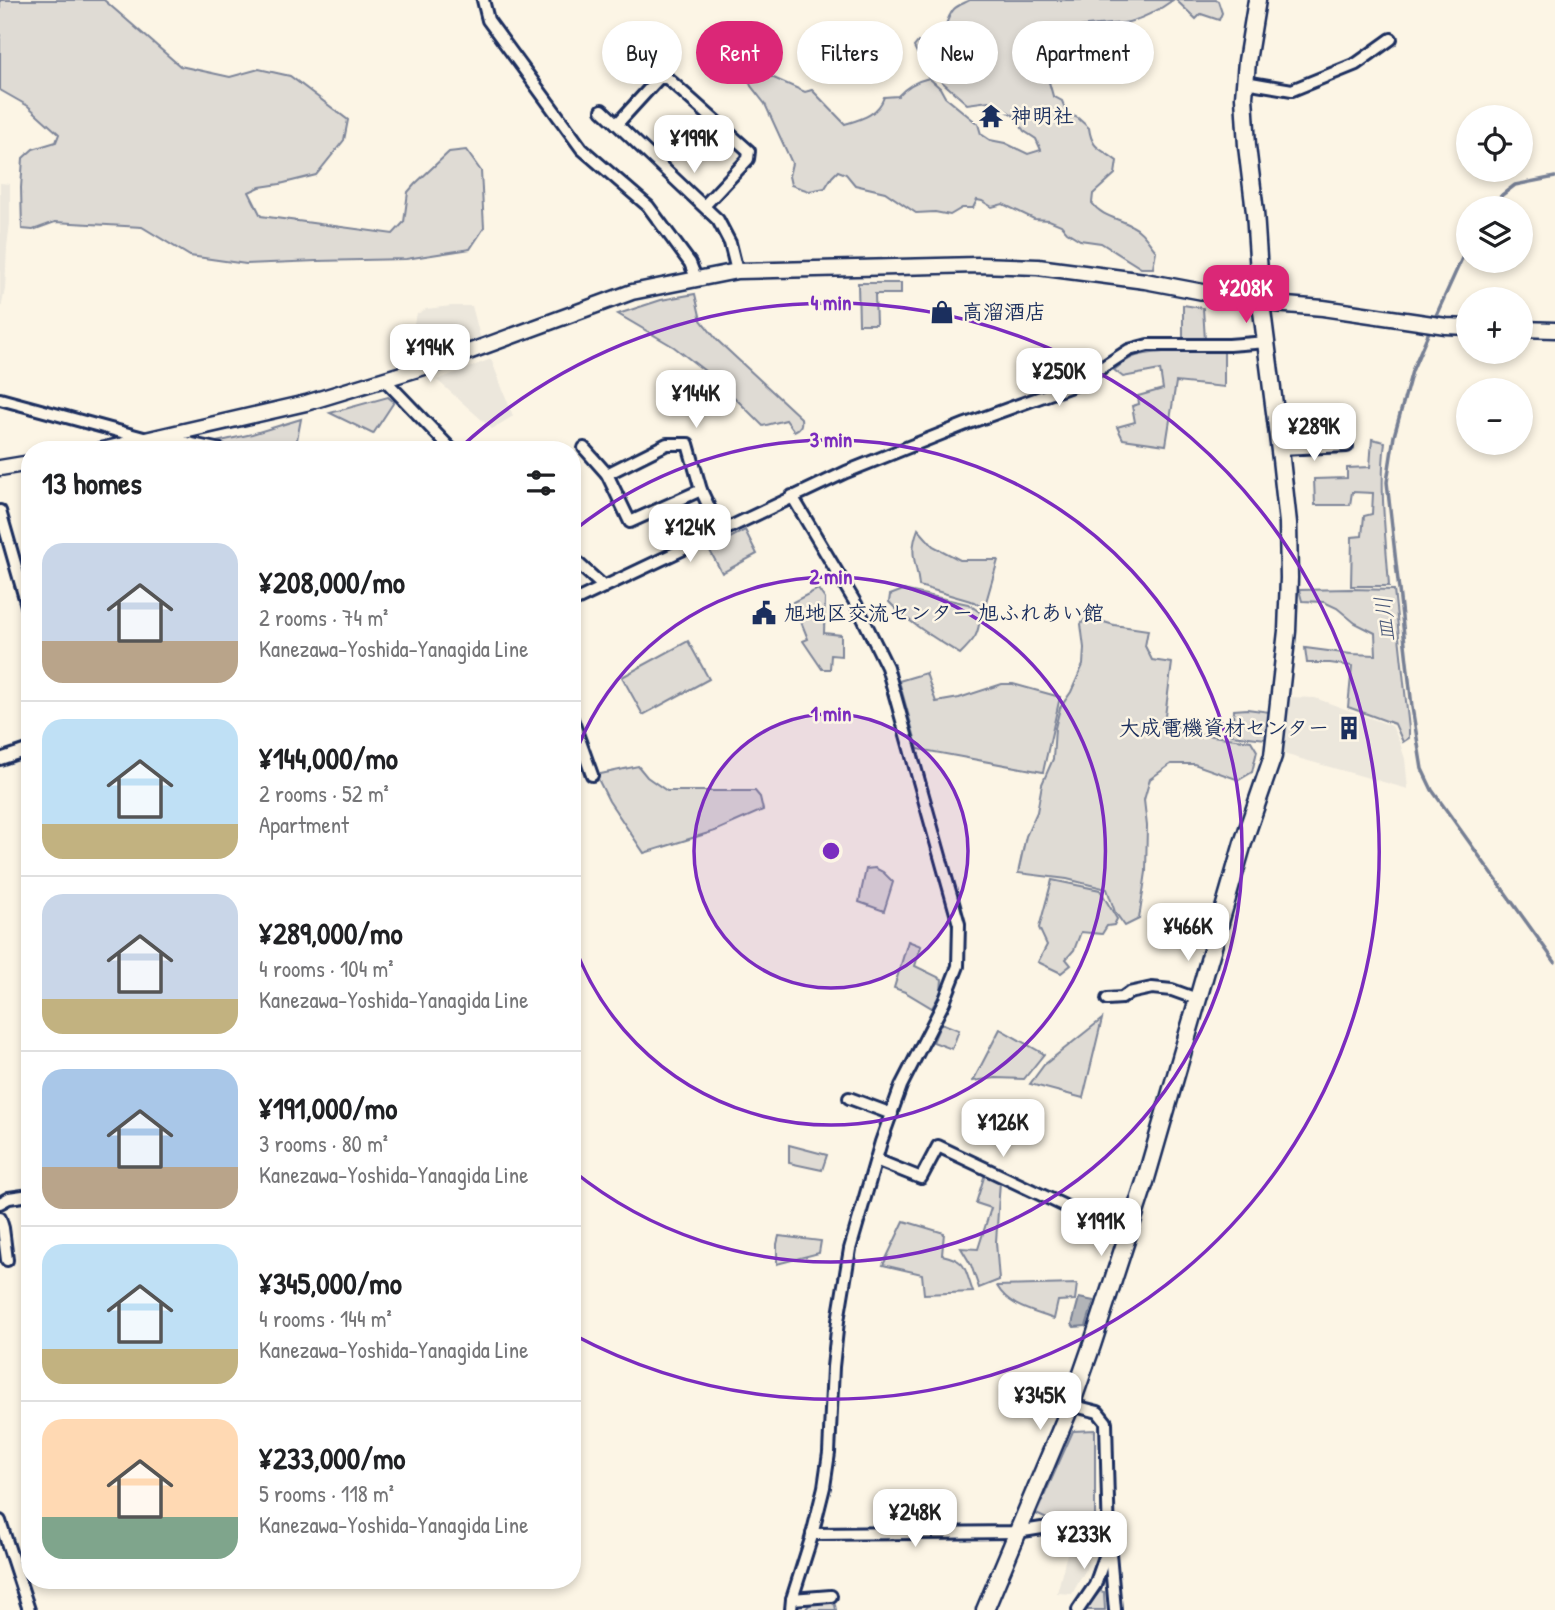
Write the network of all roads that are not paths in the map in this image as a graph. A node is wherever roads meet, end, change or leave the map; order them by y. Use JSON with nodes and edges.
{"nodes":[{"id":1,"x":483,"y":0,"type":"edge"},
{"id":2,"x":1257,"y":0,"type":"edge"},
{"id":3,"x":1391,"y":39,"type":"dead end"},
{"id":4,"x":1245,"y":82,"type":"junction"},
{"id":5,"x":602,"y":110,"type":"dead end"},
{"id":6,"x":617,"y":124,"type":"junction"},
{"id":7,"x":704,"y":206,"type":"junction"},
{"id":8,"x":737,"y":271,"type":"junction"},
{"id":9,"x":696,"y":278,"type":"junction"},
{"id":10,"x":1261,"y":303,"type":"junction"},
{"id":11,"x":1456,"y":326,"type":"edge"},
{"id":12,"x":1533,"y":329,"type":"edge"},
{"id":13,"x":1555,"y":330,"type":"edge"},
{"id":14,"x":1267,"y":342,"type":"junction"},
{"id":15,"x":386,"y":380,"type":"junction"},
{"id":16,"x":0,"y":399,"type":"edge"},
{"id":17,"x":151,"y":440,"type":"junction"},
{"id":18,"x":146,"y":441,"type":"edge"},
{"id":19,"x":163,"y":441,"type":"edge"},
{"id":20,"x":444,"y":441,"type":"edge"},
{"id":21,"x":1347,"y":446,"type":"dead end"},
{"id":22,"x":584,"y":448,"type":"dead end"},
{"id":23,"x":1280,"y":449,"type":"junction"},
{"id":24,"x":21,"y":464,"type":"edge"},
{"id":25,"x":0,"y":468,"type":"edge"},
{"id":26,"x":607,"y":474,"type":"junction"},
{"id":27,"x":701,"y":490,"type":"junction"},
{"id":28,"x":792,"y":496,"type":"junction"},
{"id":29,"x":0,"y":511,"type":"edge"},
{"id":30,"x":721,"y":533,"type":"junction"},
{"id":31,"x":581,"y":566,"type":"edge"},
{"id":32,"x":21,"y":584,"type":"edge"},
{"id":33,"x":604,"y":587,"type":"junction"},
{"id":34,"x":581,"y":598,"type":"edge"},
{"id":35,"x":581,"y":744,"type":"edge"},
{"id":36,"x":21,"y":752,"type":"edge"},
{"id":37,"x":0,"y":759,"type":"edge"},
{"id":38,"x":592,"y":775,"type":"dead end"},
{"id":39,"x":1107,"y":999,"type":"dead end"},
{"id":40,"x":1197,"y":999,"type":"junction"},
{"id":41,"x":849,"y":1098,"type":"dead end"},
{"id":42,"x":892,"y":1114,"type":"junction"},
{"id":43,"x":876,"y":1160,"type":"junction"},
{"id":44,"x":21,"y":1196,"type":"edge"},
{"id":45,"x":0,"y":1203,"type":"edge"},
{"id":46,"x":0,"y":1217,"type":"edge"},
{"id":47,"x":1128,"y":1232,"type":"junction"},
{"id":48,"x":7,"y":1260,"type":"dead end"},
{"id":49,"x":1071,"y":1405,"type":"junction"},
{"id":50,"x":0,"y":1521,"type":"edge"},
{"id":51,"x":1017,"y":1532,"type":"junction"},
{"id":52,"x":812,"y":1534,"type":"junction"},
{"id":53,"x":1109,"y":1537,"type":"junction"},
{"id":54,"x":21,"y":1585,"type":"edge"},
{"id":55,"x":22,"y":1589,"type":"edge"},
{"id":56,"x":831,"y":1596,"type":"dead end"},
{"id":57,"x":792,"y":1605,"type":"edge"},
{"id":58,"x":29,"y":1610,"type":"edge"},
{"id":59,"x":985,"y":1610,"type":"edge"},
{"id":60,"x":1078,"y":1610,"type":"edge"},
{"id":61,"x":1115,"y":1610,"type":"edge"}],
"edges":[{"from":1,"to":9,"type":"street"},
{"from":2,"to":4,"type":"main road"},
{"from":3,"to":4,"type":"street"},
{"from":4,"to":10,"type":"main road"},
{"from":5,"to":6,"type":"street"},
{"from":6,"to":7,"type":"street"},
{"from":6,"to":7,"type":"street"},
{"from":7,"to":8,"type":"street"},
{"from":8,"to":9,"type":"street"},
{"from":8,"to":10,"type":"street"},
{"from":9,"to":15,"type":"street"},
{"from":10,"to":11,"type":"street"},
{"from":10,"to":14,"type":"main road"},
{"from":12,"to":13,"type":"street"},
{"from":14,"to":23,"type":"main road"},
{"from":14,"to":28,"type":"street"},
{"from":15,"to":17,"type":"street"},
{"from":15,"to":20,"type":"street"},
{"from":16,"to":17,"type":"street"},
{"from":17,"to":18,"type":"street"},
{"from":17,"to":19,"type":"street"},
{"from":21,"to":23,"type":"street"},
{"from":22,"to":26,"type":"street"},
{"from":23,"to":40,"type":"main road"},
{"from":24,"to":25,"type":"street"},
{"from":26,"to":27,"type":"street"},
{"from":26,"to":27,"type":"street"},
{"from":27,"to":30,"type":"street"},
{"from":28,"to":30,"type":"street"},
{"from":28,"to":42,"type":"street"},
{"from":29,"to":32,"type":"street"},
{"from":30,"to":33,"type":"street"},
{"from":31,"to":33,"type":"street"},
{"from":33,"to":34,"type":"street"},
{"from":35,"to":38,"type":"street"},
{"from":36,"to":37,"type":"street"},
{"from":39,"to":40,"type":"street"},
{"from":40,"to":47,"type":"main road"},
{"from":41,"to":42,"type":"street"},
{"from":42,"to":43,"type":"street"},
{"from":43,"to":47,"type":"street"},
{"from":43,"to":52,"type":"street"},
{"from":44,"to":45,"type":"street"},
{"from":46,"to":48,"type":"street"},
{"from":47,"to":49,"type":"main road"},
{"from":49,"to":51,"type":"main road"},
{"from":49,"to":53,"type":"street"},
{"from":50,"to":54,"type":"street"},
{"from":51,"to":52,"type":"street"},
{"from":51,"to":53,"type":"street"},
{"from":51,"to":59,"type":"main road"},
{"from":52,"to":57,"type":"street"},
{"from":53,"to":60,"type":"street"},
{"from":53,"to":61,"type":"street"},
{"from":55,"to":58,"type":"street"},
{"from":56,"to":57,"type":"street"}]}
